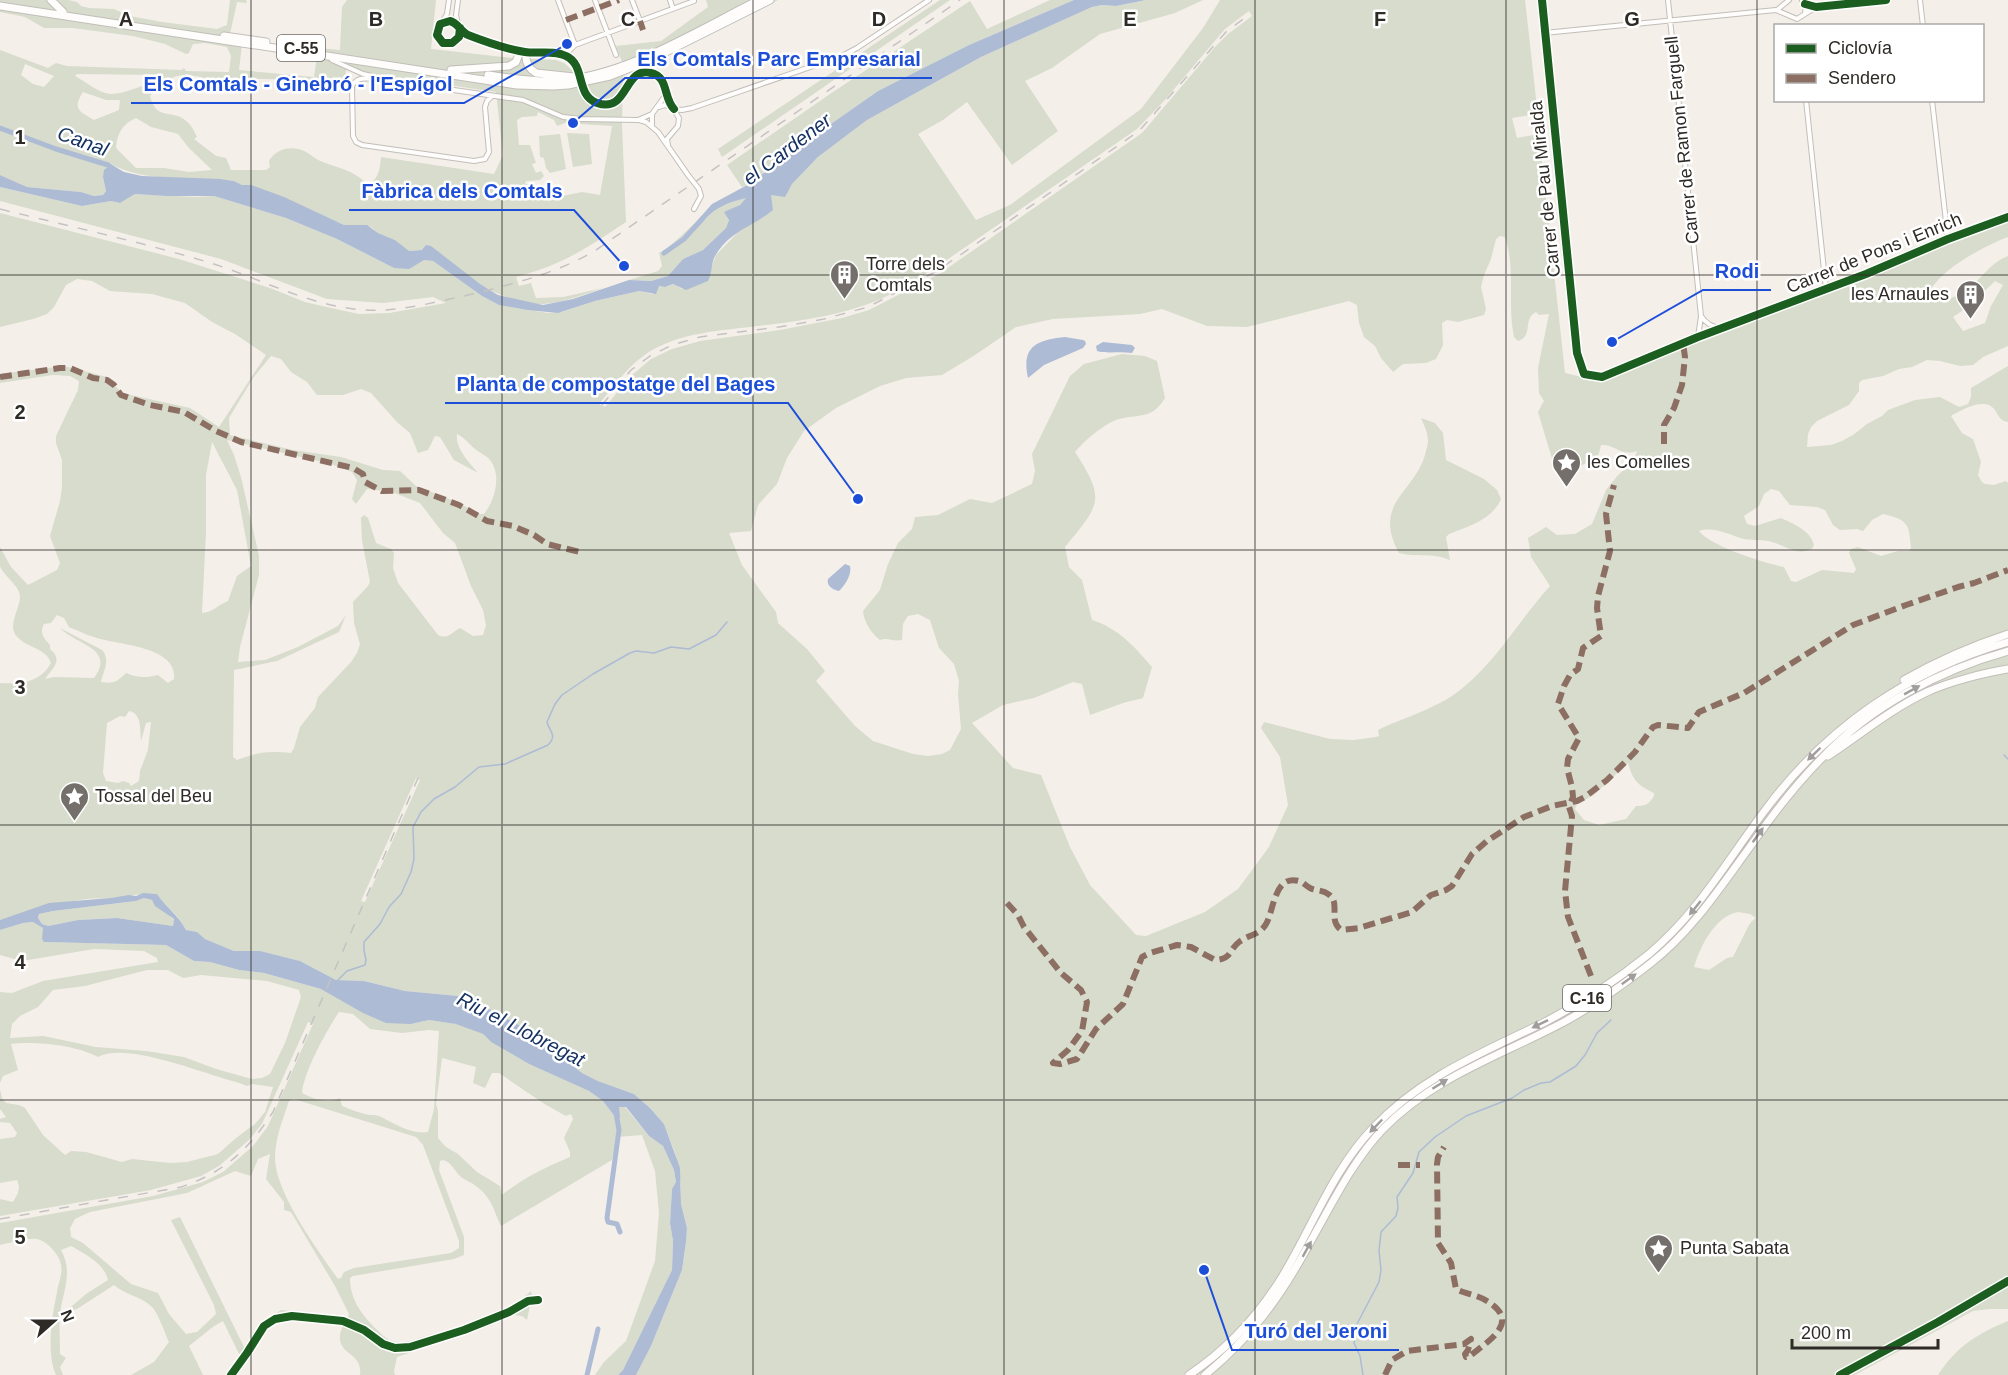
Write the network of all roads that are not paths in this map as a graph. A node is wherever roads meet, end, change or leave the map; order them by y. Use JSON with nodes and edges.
{"nodes":[{"id":1,"x":51,"y":0,"type":"edge"},
{"id":2,"x":449,"y":0,"type":"edge"},
{"id":3,"x":458,"y":0,"type":"edge"},
{"id":4,"x":558,"y":0,"type":"edge"},
{"id":5,"x":595,"y":0,"type":"edge"},
{"id":6,"x":632,"y":0,"type":"edge"},
{"id":7,"x":670,"y":0,"type":"edge"},
{"id":8,"x":759,"y":0,"type":"edge"},
{"id":9,"x":770,"y":0,"type":"edge"},
{"id":10,"x":928,"y":0,"type":"edge"},
{"id":11,"x":1542,"y":0,"type":"edge"},
{"id":12,"x":1668,"y":0,"type":"edge"},
{"id":13,"x":1886,"y":0,"type":"edge"},
{"id":14,"x":1920,"y":0,"type":"edge"},
{"id":15,"x":694,"y":1,"type":"edge"},
{"id":16,"x":1788,"y":2,"type":"edge"},
{"id":17,"x":1804,"y":2,"type":"edge"},
{"id":18,"x":0,"y":4,"type":"edge"},
{"id":19,"x":1816,"y":7,"type":"junction"},
{"id":20,"x":673,"y":9,"type":"junction"},
{"id":21,"x":1776,"y":10,"type":"junction"},
{"id":22,"x":63,"y":12,"type":"junction"},
{"id":23,"x":1805,"y":14,"type":"junction"},
{"id":24,"x":1788,"y":16,"type":"junction"},
{"id":25,"x":1800,"y":18,"type":"junction"},
{"id":26,"x":1794,"y":19,"type":"junction"},
{"id":27,"x":640,"y":21,"type":"junction"},
{"id":28,"x":1670,"y":21,"type":"junction"},
{"id":29,"x":442,"y":22,"type":"junction"},
{"id":30,"x":1797,"y":24,"type":"edge"},
{"id":31,"x":1798,"y":24,"type":"edge"},
{"id":32,"x":1923,"y":24,"type":"edge"},
{"id":33,"x":459,"y":27,"type":"junction"},
{"id":34,"x":608,"y":33,"type":"junction"},
{"id":35,"x":1544,"y":33,"type":"junction"},
{"id":36,"x":468,"y":35,"type":"junction"},
{"id":37,"x":459,"y":37,"type":"junction"},
{"id":38,"x":575,"y":45,"type":"junction"},
{"id":39,"x":523,"y":52,"type":"junction"},
{"id":40,"x":565,"y":55,"type":"junction"},
{"id":41,"x":615,"y":55,"type":"dead end"},
{"id":42,"x":332,"y":60,"type":"dead end"},
{"id":43,"x":516,"y":62,"type":"junction"},
{"id":44,"x":526,"y":63,"type":"junction"},
{"id":45,"x":451,"y":70,"type":"junction"},
{"id":46,"x":579,"y":75,"type":"junction"},
{"id":47,"x":390,"y":80,"type":"junction"},
{"id":48,"x":666,"y":92,"type":"junction"},
{"id":49,"x":474,"y":94,"type":"junction"},
{"id":50,"x":492,"y":96,"type":"junction"},
{"id":51,"x":1806,"y":102,"type":"edge"},
{"id":52,"x":1932,"y":102,"type":"edge"},
{"id":53,"x":485,"y":107,"type":"junction"},
{"id":54,"x":659,"y":107,"type":"junction"},
{"id":55,"x":673,"y":108,"type":"junction"},
{"id":56,"x":692,"y":108,"type":"junction"},
{"id":57,"x":652,"y":114,"type":"junction"},
{"id":58,"x":638,"y":120,"type":"junction"},
{"id":59,"x":679,"y":120,"type":"junction"},
{"id":60,"x":652,"y":126,"type":"junction"},
{"id":61,"x":658,"y":132,"type":"junction"},
{"id":62,"x":672,"y":132,"type":"junction"},
{"id":63,"x":668,"y":149,"type":"junction"},
{"id":64,"x":694,"y":208,"type":"dead end"},
{"id":65,"x":2008,"y":217,"type":"edge"},
{"id":66,"x":1948,"y":239,"type":"junction"},
{"id":67,"x":1826,"y":289,"type":"junction"},
{"id":68,"x":1701,"y":316,"type":"junction"},
{"id":69,"x":1722,"y":328,"type":"junction"},
{"id":70,"x":1698,"y":337,"type":"junction"},
{"id":71,"x":1584,"y":374,"type":"joint"},
{"id":72,"x":2008,"y":634,"type":"edge"},
{"id":73,"x":2008,"y":642,"type":"edge"},
{"id":74,"x":2008,"y":651,"type":"edge"},
{"id":75,"x":2008,"y":669,"type":"edge"},
{"id":76,"x":1837,"y":732,"type":"junction"},
{"id":77,"x":1816,"y":764,"type":"junction"},
{"id":78,"x":2008,"y":1281,"type":"edge"},
{"id":79,"x":538,"y":1300,"type":"dead end"},
{"id":80,"x":231,"y":1375,"type":"edge"},
{"id":81,"x":1189,"y":1375,"type":"edge"},
{"id":82,"x":1205,"y":1375,"type":"edge"},
{"id":83,"x":1840,"y":1375,"type":"edge"}],
"edges":[{"from":1,"to":22,"type":"highway"},
{"from":2,"to":29,"type":"street"},
{"from":3,"to":33,"type":"street"},
{"from":4,"to":38,"type":"street"},
{"from":5,"to":34,"type":"street"},
{"from":6,"to":27,"type":"street"},
{"from":7,"to":20,"type":"street"},
{"from":8,"to":46,"type":"highway","number":"C-55"},
{"from":9,"to":18,"type":"highway","number":"C-55"},
{"from":10,"to":56,"type":"street"},
{"from":11,"to":35,"type":"street","name":"Carrer de Pau Miralda"},
{"from":12,"to":28,"type":"street","name":"Carrer de Ramon Farguell"},
{"from":13,"to":19,"type":"street"},
{"from":14,"to":32,"type":"street"},
{"from":15,"to":20,"type":"street"},
{"from":16,"to":21,"type":"street"},
{"from":16,"to":24,"type":"street"},
{"from":17,"to":19,"type":"street"},
{"from":17,"to":23,"type":"street"},
{"from":18,"to":22,"type":"highway","number":"C-55"},
{"from":19,"to":23,"type":"street"},
{"from":20,"to":27,"type":"street"},
{"from":21,"to":24,"type":"street"},
{"from":21,"to":28,"type":"street"},
{"from":22,"to":45,"type":"highway","number":"C-55"},
{"from":23,"to":25,"type":"street"},
{"from":24,"to":26,"type":"street"},
{"from":25,"to":26,"type":"street"},
{"from":25,"to":31,"type":"street"},
{"from":26,"to":30,"type":"street"},
{"from":27,"to":34,"type":"street"},
{"from":28,"to":35,"type":"street"},
{"from":28,"to":68,"type":"street","name":"Carrer de Ramon Farguell"},
{"from":29,"to":33,"type":"street"},
{"from":29,"to":37,"type":"street"},
{"from":33,"to":36,"type":"street"},
{"from":33,"to":37,"type":"street"},
{"from":34,"to":38,"type":"street"},
{"from":34,"to":41,"type":"street"},
{"from":35,"to":71,"type":"street","name":"Carrer de Pau Miralda"},
{"from":36,"to":37,"type":"street"},
{"from":36,"to":39,"type":"street"},
{"from":38,"to":40,"type":"street"},
{"from":39,"to":40,"type":"street"},
{"from":39,"to":43,"type":"highway"},
{"from":39,"to":44,"type":"highway"},
{"from":40,"to":46,"type":"street"},
{"from":42,"to":47,"type":"street"},
{"from":43,"to":44,"type":"highway"},
{"from":43,"to":45,"type":"highway"},
{"from":44,"to":46,"type":"highway"},
{"from":45,"to":46,"type":"highway","number":"C-55"},
{"from":46,"to":48,"type":"street","bridge":true},
{"from":47,"to":49,"type":"street"},
{"from":47,"to":53,"type":"street"},
{"from":48,"to":54,"type":"street"},
{"from":48,"to":55,"type":"street"},
{"from":49,"to":50,"type":"street"},
{"from":49,"to":53,"type":"street"},
{"from":50,"to":53,"type":"street"},
{"from":50,"to":58,"type":"street"},
{"from":51,"to":67,"type":"street"},
{"from":52,"to":66,"type":"street"},
{"from":54,"to":55,"type":"street"},
{"from":54,"to":57,"type":"street"},
{"from":55,"to":56,"type":"street"},
{"from":55,"to":59,"type":"street"},
{"from":56,"to":59,"type":"street"},
{"from":57,"to":58,"type":"street"},
{"from":57,"to":60,"type":"street"},
{"from":58,"to":60,"type":"street"},
{"from":59,"to":62,"type":"street"},
{"from":60,"to":61,"type":"street"},
{"from":61,"to":62,"type":"street"},
{"from":61,"to":63,"type":"street"},
{"from":62,"to":63,"type":"street"},
{"from":63,"to":64,"type":"street","bridge":true},
{"from":65,"to":66,"type":"street","name":"Carrer de Pons i Enrich"},
{"from":66,"to":67,"type":"street","name":"Carrer de Pons i Enrich"},
{"from":67,"to":69,"type":"street","name":"Carrer de Pons i Enrich"},
{"from":68,"to":69,"type":"street"},
{"from":68,"to":70,"type":"street","name":"Carrer de Ramon Farguell"},
{"from":69,"to":70,"type":"street","name":"Carrer de Pons i Enrich"},
{"from":70,"to":71,"type":"street","name":"Carrer de Pons i Enrich"},
{"from":72,"to":76,"type":"highway"},
{"from":73,"to":76,"type":"highway","number":"C-16"},
{"from":77,"to":74,"type":"highway","number":"C-16","one_way":true},
{"from":75,"to":77,"type":"highway"},
{"from":76,"to":81,"type":"highway","number":"C-16","one_way":true},
{"from":82,"to":77,"type":"highway","number":"C-16","one_way":true},
{"from":78,"to":83,"type":"street"},
{"from":79,"to":80,"type":"street"}]}
